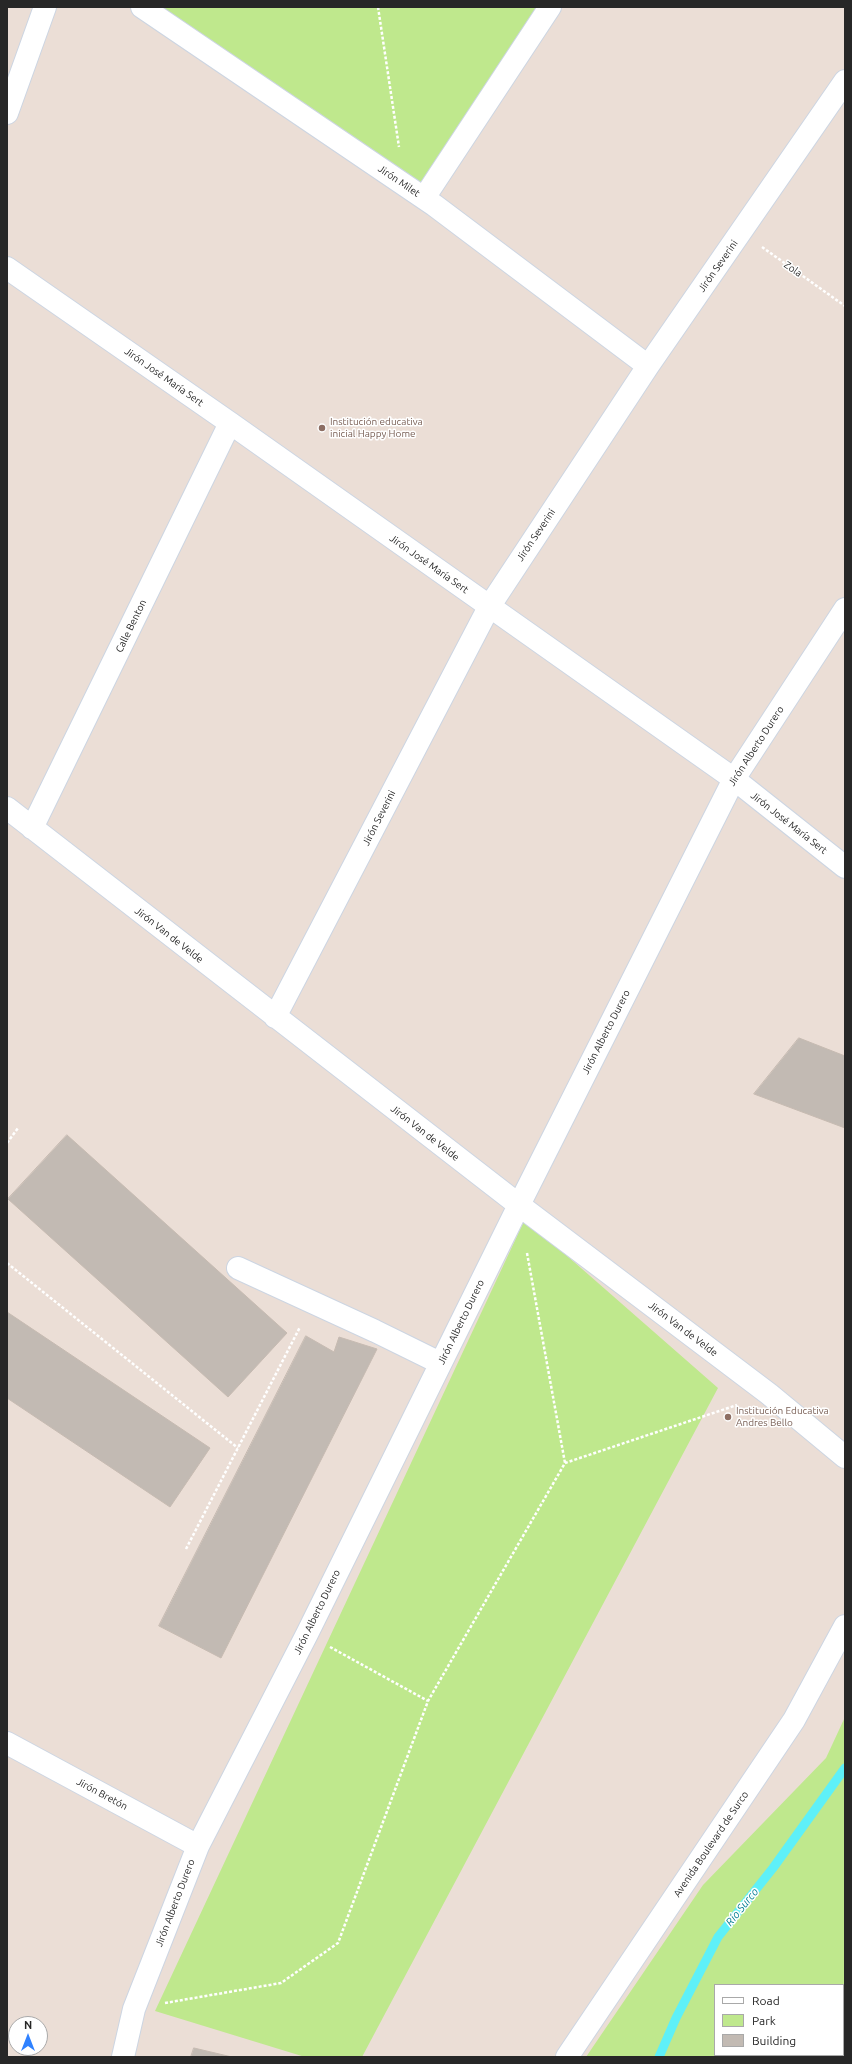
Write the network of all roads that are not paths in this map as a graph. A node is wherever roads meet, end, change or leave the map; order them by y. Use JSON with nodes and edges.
{"nodes":[{"id":1,"x":45,"y":7,"type":"edge"},
{"id":2,"x":142,"y":7,"type":"edge"},
{"id":3,"x":550,"y":7,"type":"edge"},
{"id":4,"x":845,"y":82,"type":"edge"},
{"id":5,"x":7,"y":113,"type":"edge"},
{"id":6,"x":424,"y":198,"type":"junction"},
{"id":7,"x":7,"y":268,"type":"edge"},
{"id":8,"x":648,"y":366,"type":"junction"},
{"id":9,"x":230,"y":423,"type":"junction"},
{"id":10,"x":489,"y":607,"type":"junction"},
{"id":11,"x":845,"y":610,"type":"edge"},
{"id":12,"x":734,"y":779,"type":"junction"},
{"id":13,"x":7,"y":808,"type":"edge"},
{"id":14,"x":32,"y":828,"type":"junction"},
{"id":15,"x":845,"y":867,"type":"edge"},
{"id":16,"x":276,"y":1017,"type":"junction"},
{"id":17,"x":519,"y":1205,"type":"junction"},
{"id":18,"x":238,"y":1268,"type":"dead end"},
{"id":19,"x":440,"y":1363,"type":"junction"},
{"id":20,"x":845,"y":1457,"type":"edge"},
{"id":21,"x":845,"y":1626,"type":"edge"},
{"id":22,"x":7,"y":1743,"type":"edge"},
{"id":23,"x":198,"y":1846,"type":"junction"},
{"id":24,"x":124,"y":2057,"type":"edge"},
{"id":25,"x":567,"y":2057,"type":"edge"}],
"edges":[{"from":1,"to":5,"type":"street"},
{"from":2,"to":6,"type":"street","name":"Jirón Milet"},
{"from":3,"to":6,"type":"street"},
{"from":4,"to":8,"type":"street","name":"Jirón Severini"},
{"from":6,"to":8,"type":"street","name":"Jirón Milet"},
{"from":7,"to":9,"type":"street","name":"Jirón José María Sert"},
{"from":8,"to":10,"type":"street","name":"Jirón Severini"},
{"from":9,"to":10,"type":"street","name":"Jirón José María Sert"},
{"from":9,"to":14,"type":"street","name":"Calle Benton"},
{"from":10,"to":12,"type":"street","name":"Jirón José María Sert"},
{"from":10,"to":16,"type":"street","name":"Jirón Severini"},
{"from":11,"to":12,"type":"street","name":"Jirón Alberto Durero"},
{"from":12,"to":15,"type":"street","name":"Jirón José María Sert"},
{"from":12,"to":17,"type":"street","name":"Jirón Alberto Durero"},
{"from":13,"to":14,"type":"street","name":"Jirón Van de Velde"},
{"from":14,"to":16,"type":"street","name":"Jirón Van de Velde"},
{"from":16,"to":17,"type":"street","name":"Jirón Van de Velde"},
{"from":17,"to":19,"type":"street","name":"Jirón Alberto Durero"},
{"from":17,"to":20,"type":"street","name":"Jirón Van de Velde"},
{"from":18,"to":19,"type":"street"},
{"from":19,"to":23,"type":"street","name":"Jirón Alberto Durero"},
{"from":21,"to":25,"type":"street","name":"Avenida Boulevard de Surco"},
{"from":22,"to":23,"type":"street","name":"Jirón Bretón"},
{"from":23,"to":24,"type":"street","name":"Jirón Alberto Durero"}]}
